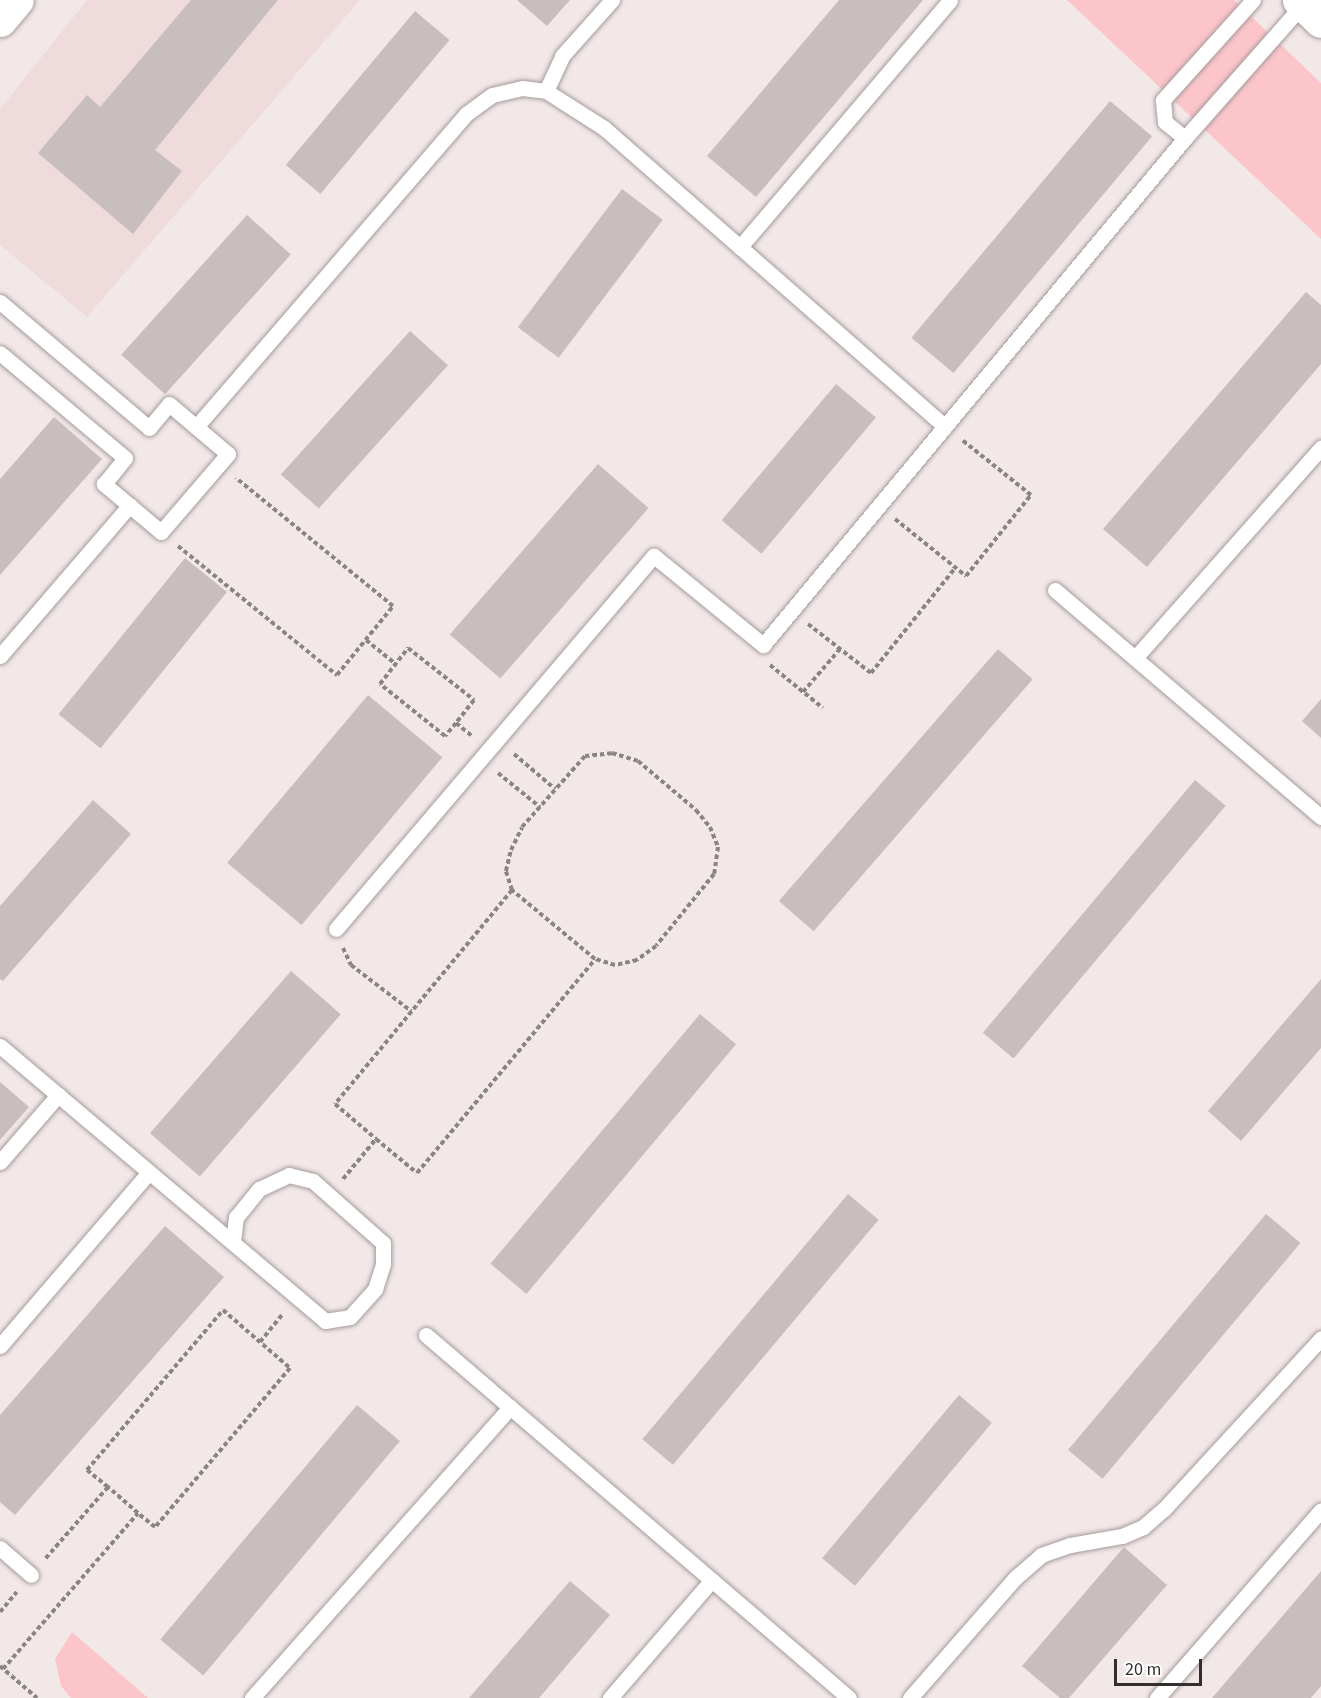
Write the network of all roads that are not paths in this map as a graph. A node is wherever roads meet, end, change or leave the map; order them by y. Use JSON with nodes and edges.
{"nodes":[{"id":1,"x":17,"y":0,"type":"edge"},
{"id":2,"x":612,"y":0,"type":"edge"},
{"id":3,"x":950,"y":0,"type":"edge"},
{"id":4,"x":1253,"y":0,"type":"edge"},
{"id":5,"x":1308,"y":8,"type":"edge"},
{"id":6,"x":0,"y":20,"type":"edge"},
{"id":7,"x":546,"y":91,"type":"junction"},
{"id":8,"x":1185,"y":138,"type":"junction"},
{"id":9,"x":740,"y":247,"type":"junction"},
{"id":10,"x":0,"y":302,"type":"edge"},
{"id":11,"x":0,"y":354,"type":"edge"},
{"id":12,"x":945,"y":426,"type":"junction"},
{"id":13,"x":196,"y":427,"type":"junction"},
{"id":14,"x":1321,"y":448,"type":"edge"},
{"id":15,"x":130,"y":505,"type":"junction"},
{"id":16,"x":1055,"y":590,"type":"dead end"},
{"id":17,"x":0,"y":656,"type":"edge"},
{"id":18,"x":1135,"y":658,"type":"junction"},
{"id":19,"x":1321,"y":817,"type":"edge"},
{"id":20,"x":336,"y":929,"type":"road end"},
{"id":21,"x":0,"y":1046,"type":"edge"},
{"id":22,"x":58,"y":1095,"type":"junction"},
{"id":23,"x":0,"y":1162,"type":"edge"},
{"id":24,"x":149,"y":1172,"type":"junction"},
{"id":25,"x":232,"y":1242,"type":"junction"},
{"id":26,"x":426,"y":1335,"type":"dead end"},
{"id":27,"x":1321,"y":1338,"type":"edge"},
{"id":28,"x":0,"y":1346,"type":"edge"},
{"id":29,"x":510,"y":1407,"type":"junction"},
{"id":30,"x":1318,"y":1518,"type":"edge"},
{"id":31,"x":0,"y":1548,"type":"edge"},
{"id":32,"x":31,"y":1575,"type":"road end"},
{"id":33,"x":712,"y":1580,"type":"junction"},
{"id":34,"x":252,"y":1698,"type":"edge"},
{"id":35,"x":610,"y":1698,"type":"edge"},
{"id":36,"x":849,"y":1698,"type":"edge"},
{"id":37,"x":910,"y":1698,"type":"edge"},
{"id":38,"x":1157,"y":1698,"type":"edge"}],
"edges":[{"from":1,"to":6,"type":"main road"},
{"from":2,"to":7,"type":"lane"},
{"from":3,"to":9,"type":"lane"},
{"from":4,"to":8,"type":"lane"},
{"from":5,"to":8,"type":"lane"},
{"from":7,"to":9,"type":"lane"},
{"from":7,"to":13,"type":"lane"},
{"from":8,"to":12,"type":"lane"},
{"from":9,"to":12,"type":"lane"},
{"from":10,"to":13,"type":"lane"},
{"from":11,"to":15,"type":"lane"},
{"from":12,"to":20,"type":"lane"},
{"from":13,"to":15,"type":"lane"},
{"from":14,"to":18,"type":"lane"},
{"from":15,"to":17,"type":"lane"},
{"from":16,"to":18,"type":"lane"},
{"from":18,"to":19,"type":"lane"},
{"from":21,"to":22,"type":"lane"},
{"from":22,"to":23,"type":"lane"},
{"from":22,"to":24,"type":"lane"},
{"from":24,"to":25,"type":"lane"},
{"from":24,"to":28,"type":"lane"},
{"from":25,"to":25,"type":"lane"},
{"from":26,"to":29,"type":"lane"},
{"from":27,"to":37,"type":"lane"},
{"from":29,"to":33,"type":"lane"},
{"from":29,"to":34,"type":"lane"},
{"from":30,"to":38,"type":"lane"},
{"from":31,"to":32,"type":"lane"},
{"from":33,"to":35,"type":"lane"},
{"from":33,"to":36,"type":"lane"}]}
